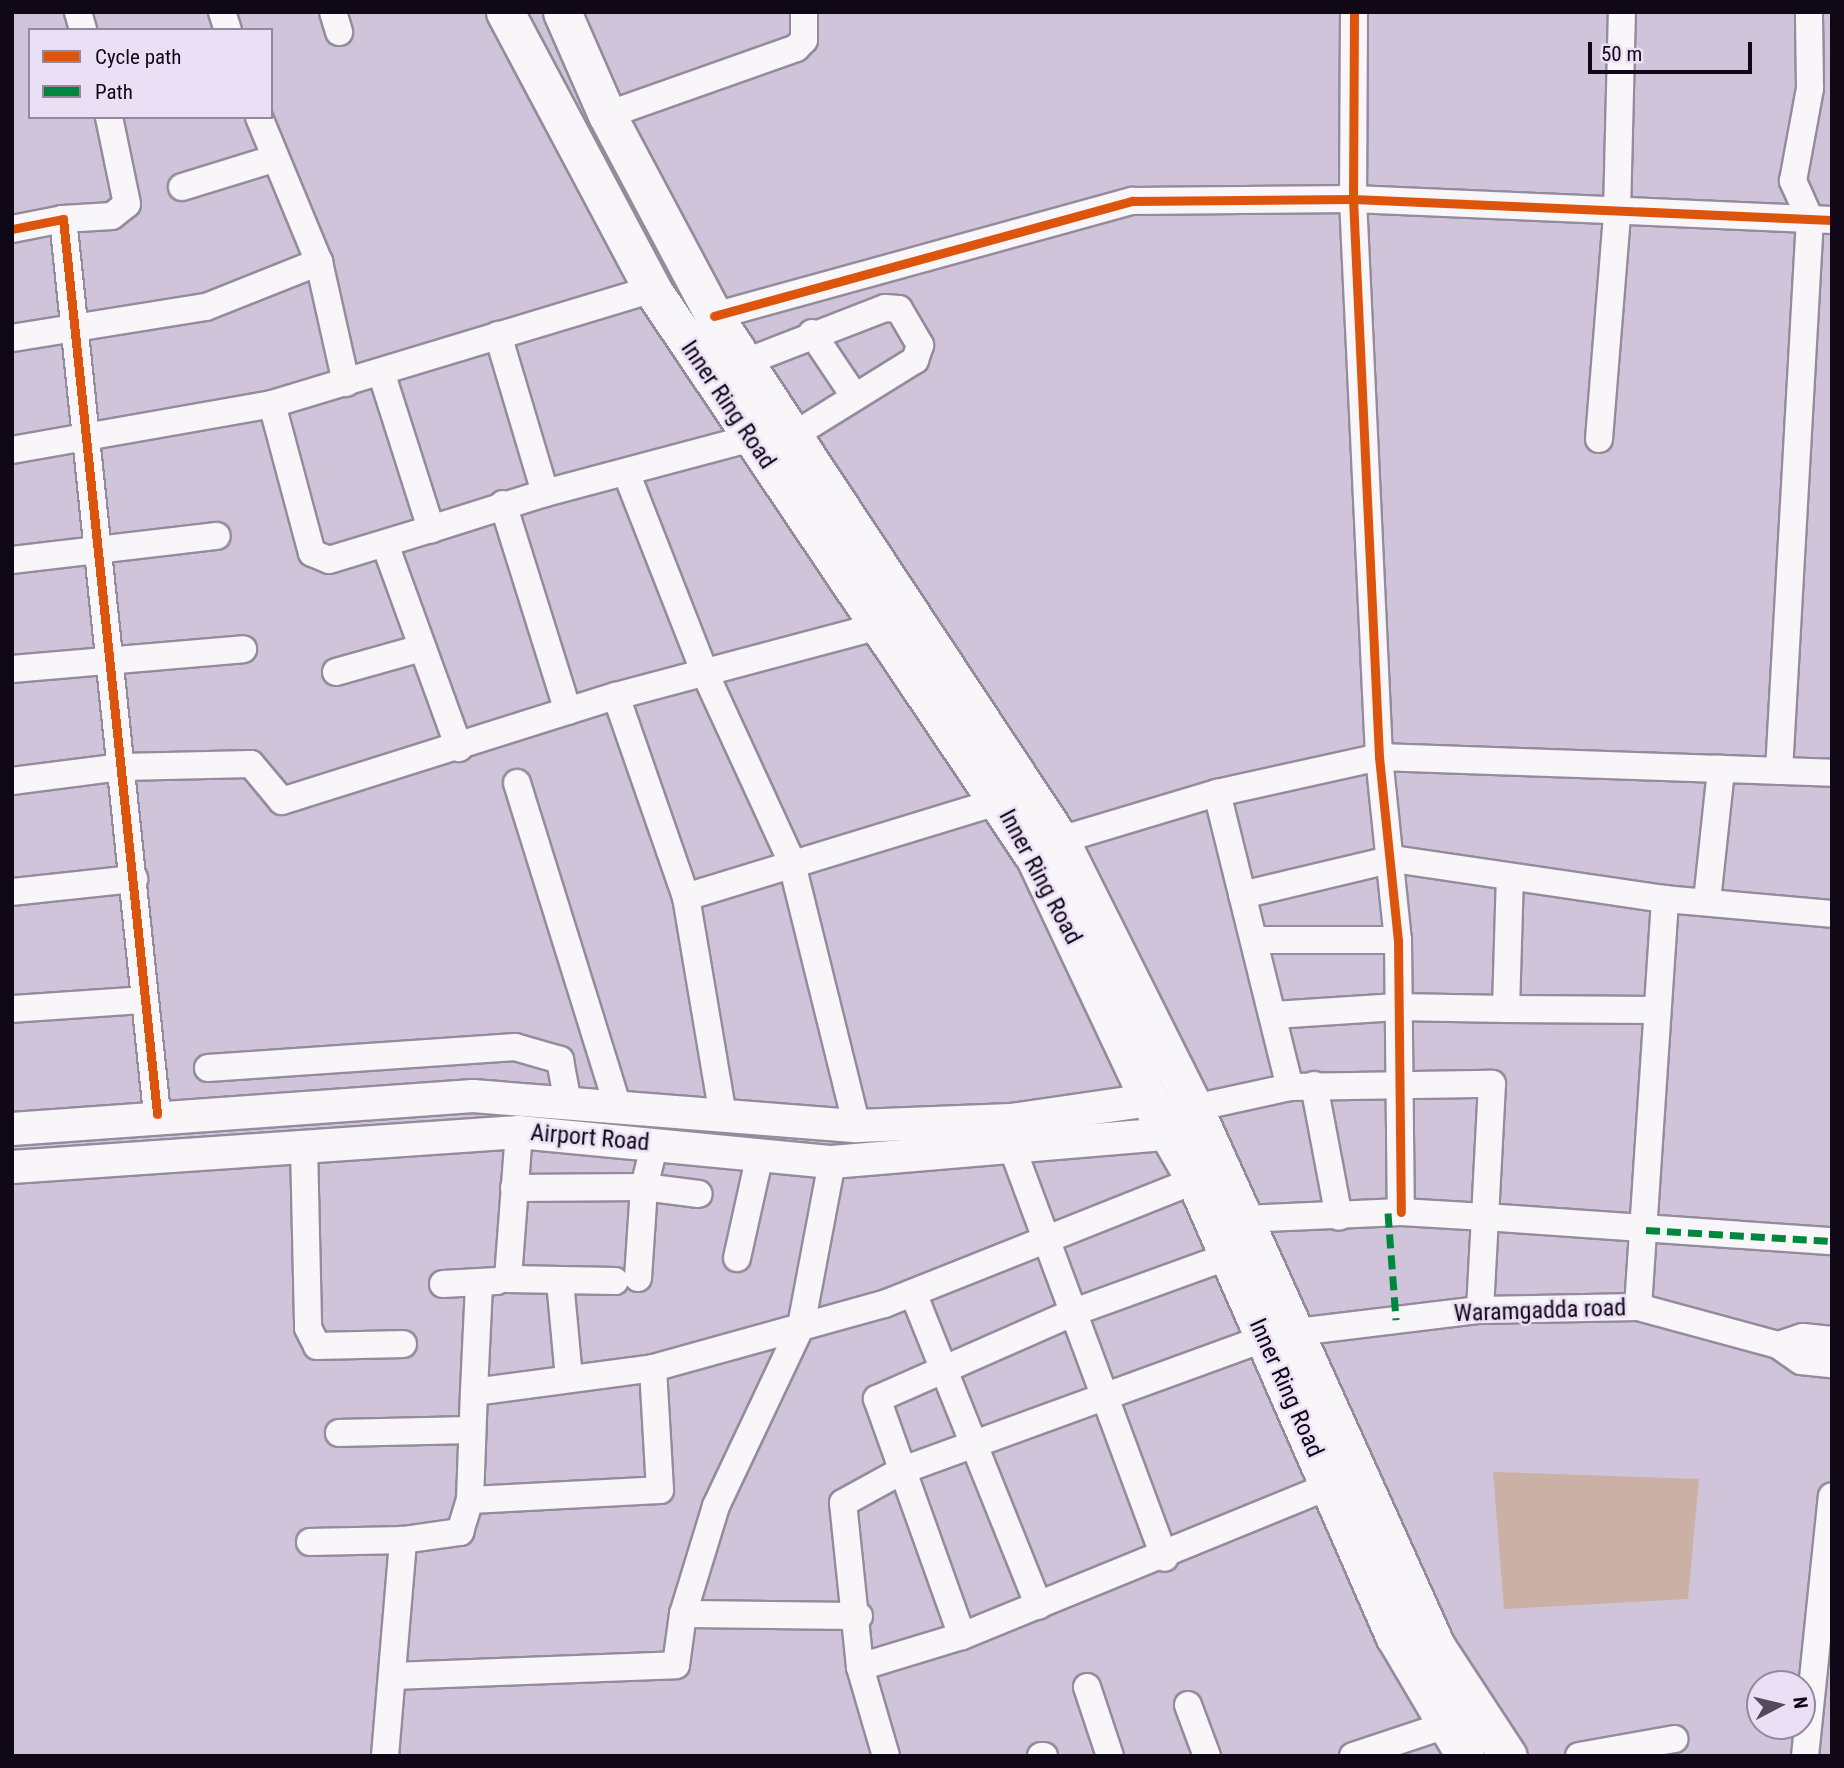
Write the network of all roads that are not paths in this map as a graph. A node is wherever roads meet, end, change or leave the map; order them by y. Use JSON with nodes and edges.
{"nodes":[{"id":1,"x":505,"y":12,"type":"edge"},
{"id":2,"x":562,"y":12,"type":"edge"},
{"id":3,"x":804,"y":12,"type":"edge"},
{"id":4,"x":1354,"y":12,"type":"edge"},
{"id":5,"x":1622,"y":12,"type":"edge"},
{"id":6,"x":1809,"y":12,"type":"edge"},
{"id":7,"x":607,"y":115,"type":"junction"},
{"id":8,"x":108,"y":119,"type":"edge"},
{"id":9,"x":260,"y":119,"type":"edge"},
{"id":10,"x":273,"y":159,"type":"junction"},
{"id":11,"x":182,"y":187,"type":"dead end"},
{"id":12,"x":1353,"y":199,"type":"junction"},
{"id":13,"x":1617,"y":213,"type":"junction"},
{"id":14,"x":63,"y":219,"type":"junction"},
{"id":15,"x":1821,"y":219,"type":"edge"},
{"id":16,"x":12,"y":229,"type":"edge"},
{"id":17,"x":319,"y":262,"type":"junction"},
{"id":18,"x":652,"y":289,"type":"junction"},
{"id":19,"x":714,"y":316,"type":"junction"},
{"id":20,"x":75,"y":330,"type":"junction"},
{"id":21,"x":812,"y":333,"type":"junction"},
{"id":22,"x":498,"y":335,"type":"junction"},
{"id":23,"x":12,"y":338,"type":"edge"},
{"id":24,"x":743,"y":363,"type":"junction"},
{"id":25,"x":382,"y":375,"type":"junction"},
{"id":26,"x":346,"y":383,"type":"junction"},
{"id":27,"x":855,"y":397,"type":"junction"},
{"id":28,"x":272,"y":404,"type":"junction"},
{"id":29,"x":791,"y":437,"type":"junction"},
{"id":30,"x":751,"y":438,"type":"junction"},
{"id":31,"x":1599,"y":439,"type":"dead end"},
{"id":32,"x":87,"y":441,"type":"junction"},
{"id":33,"x":12,"y":450,"type":"edge"},
{"id":34,"x":626,"y":472,"type":"junction"},
{"id":35,"x":545,"y":493,"type":"junction"},
{"id":36,"x":503,"y":504,"type":"junction"},
{"id":37,"x":431,"y":529,"type":"junction"},
{"id":38,"x":217,"y":536,"type":"dead end"},
{"id":39,"x":386,"y":547,"type":"junction"},
{"id":40,"x":97,"y":551,"type":"junction"},
{"id":41,"x":12,"y":560,"type":"edge"},
{"id":42,"x":879,"y":626,"type":"junction"},
{"id":43,"x":243,"y":649,"type":"dead end"},
{"id":44,"x":418,"y":649,"type":"junction"},
{"id":45,"x":111,"y":656,"type":"junction"},
{"id":46,"x":12,"y":669,"type":"edge"},
{"id":47,"x":704,"y":671,"type":"junction"},
{"id":48,"x":336,"y":672,"type":"dead end"},
{"id":49,"x":616,"y":696,"type":"junction"},
{"id":50,"x":568,"y":711,"type":"junction"},
{"id":51,"x":459,"y":748,"type":"junction"},
{"id":52,"x":1379,"y":757,"type":"junction"},
{"id":53,"x":122,"y":767,"type":"junction"},
{"id":54,"x":1721,"y":769,"type":"junction"},
{"id":55,"x":1779,"y":771,"type":"junction"},
{"id":56,"x":1832,"y":773,"type":"edge"},
{"id":57,"x":12,"y":781,"type":"edge"},
{"id":58,"x":516,"y":783,"type":"dead end"},
{"id":59,"x":1217,"y":793,"type":"junction"},
{"id":60,"x":1000,"y":801,"type":"junction"},
{"id":61,"x":1060,"y":840,"type":"junction"},
{"id":62,"x":1394,"y":859,"type":"junction"},
{"id":63,"x":792,"y":860,"type":"junction"},
{"id":64,"x":1510,"y":877,"type":"junction"},
{"id":65,"x":134,"y":879,"type":"junction"},
{"id":66,"x":12,"y":891,"type":"edge"},
{"id":67,"x":1242,"y":895,"type":"junction"},
{"id":68,"x":686,"y":897,"type":"junction"},
{"id":69,"x":1665,"y":899,"type":"junction"},
{"id":70,"x":1707,"y":901,"type":"junction"},
{"id":71,"x":1832,"y":914,"type":"edge"},
{"id":72,"x":1255,"y":940,"type":"junction"},
{"id":73,"x":1398,"y":940,"type":"junction"},
{"id":74,"x":144,"y":1000,"type":"junction"},
{"id":75,"x":1397,"y":1007,"type":"junction"},
{"id":76,"x":12,"y":1009,"type":"edge"},
{"id":77,"x":1506,"y":1009,"type":"junction"},
{"id":78,"x":1657,"y":1010,"type":"junction"},
{"id":79,"x":1274,"y":1015,"type":"junction"},
{"id":80,"x":208,"y":1068,"type":"dead end"},
{"id":81,"x":1398,"y":1083,"type":"junction"},
{"id":82,"x":1302,"y":1086,"type":"junction"},
{"id":83,"x":1149,"y":1100,"type":"junction"},
{"id":84,"x":568,"y":1103,"type":"junction"},
{"id":85,"x":618,"y":1107,"type":"junction"},
{"id":86,"x":1194,"y":1108,"type":"junction"},
{"id":87,"x":157,"y":1114,"type":"junction"},
{"id":88,"x":723,"y":1115,"type":"junction"},
{"id":89,"x":857,"y":1126,"type":"junction"},
{"id":90,"x":12,"y":1129,"type":"edge"},
{"id":91,"x":519,"y":1132,"type":"junction"},
{"id":92,"x":1167,"y":1134,"type":"junction"},
{"id":93,"x":655,"y":1143,"type":"junction"},
{"id":94,"x":304,"y":1146,"type":"junction"},
{"id":95,"x":1013,"y":1150,"type":"junction"},
{"id":96,"x":161,"y":1154,"type":"junction"},
{"id":97,"x":760,"y":1154,"type":"junction"},
{"id":98,"x":832,"y":1162,"type":"junction"},
{"id":99,"x":12,"y":1167,"type":"edge"},
{"id":100,"x":1195,"y":1180,"type":"junction"},
{"id":101,"x":514,"y":1188,"type":"junction"},
{"id":102,"x":644,"y":1188,"type":"junction"},
{"id":103,"x":699,"y":1195,"type":"dead end"},
{"id":104,"x":1401,"y":1212,"type":"junction"},
{"id":105,"x":1339,"y":1217,"type":"junction"},
{"id":106,"x":1485,"y":1217,"type":"junction"},
{"id":107,"x":1243,"y":1219,"type":"junction"},
{"id":108,"x":1646,"y":1230,"type":"junction"},
{"id":109,"x":1047,"y":1239,"type":"junction"},
{"id":110,"x":1832,"y":1241,"type":"edge"},
{"id":111,"x":1228,"y":1256,"type":"junction"},
{"id":112,"x":737,"y":1258,"type":"dead end"},
{"id":113,"x":508,"y":1279,"type":"junction"},
{"id":114,"x":560,"y":1281,"type":"junction"},
{"id":115,"x":443,"y":1284,"type":"dead end"},
{"id":116,"x":479,"y":1285,"type":"junction"},
{"id":117,"x":913,"y":1293,"type":"junction"},
{"id":118,"x":1638,"y":1307,"type":"junction"},
{"id":119,"x":1480,"y":1310,"type":"junction"},
{"id":120,"x":1074,"y":1312,"type":"junction"},
{"id":121,"x":801,"y":1326,"type":"junction"},
{"id":122,"x":1280,"y":1335,"type":"junction"},
{"id":123,"x":1832,"y":1340,"type":"edge"},
{"id":124,"x":403,"y":1344,"type":"dead end"},
{"id":125,"x":1778,"y":1345,"type":"junction"},
{"id":126,"x":1832,"y":1364,"type":"edge"},
{"id":127,"x":653,"y":1368,"type":"junction"},
{"id":128,"x":944,"y":1369,"type":"junction"},
{"id":129,"x":569,"y":1378,"type":"junction"},
{"id":130,"x":474,"y":1392,"type":"junction"},
{"id":131,"x":1107,"y":1401,"type":"junction"},
{"id":132,"x":470,"y":1430,"type":"junction"},
{"id":133,"x":339,"y":1433,"type":"dead end"},
{"id":134,"x":975,"y":1446,"type":"junction"},
{"id":135,"x":903,"y":1470,"type":"junction"},
{"id":136,"x":1330,"y":1486,"type":"junction"},
{"id":137,"x":1832,"y":1496,"type":"edge"},
{"id":138,"x":470,"y":1500,"type":"junction"},
{"id":139,"x":403,"y":1540,"type":"junction"},
{"id":140,"x":310,"y":1542,"type":"dead end"},
{"id":141,"x":1165,"y":1558,"type":"junction"},
{"id":142,"x":1039,"y":1606,"type":"junction"},
{"id":143,"x":1402,"y":1611,"type":"junction"},
{"id":144,"x":682,"y":1614,"type":"junction"},
{"id":145,"x":859,"y":1616,"type":"junction"},
{"id":146,"x":962,"y":1636,"type":"junction"},
{"id":147,"x":1825,"y":1661,"type":"edge"},
{"id":148,"x":860,"y":1667,"type":"junction"},
{"id":149,"x":393,"y":1676,"type":"junction"},
{"id":150,"x":1087,"y":1686,"type":"dead end"},
{"id":151,"x":1188,"y":1706,"type":"dead end"},
{"id":152,"x":1443,"y":1726,"type":"junction"},
{"id":153,"x":1674,"y":1739,"type":"dead end"},
{"id":154,"x":385,"y":1756,"type":"edge"},
{"id":155,"x":886,"y":1756,"type":"edge"},
{"id":156,"x":1110,"y":1756,"type":"edge"},
{"id":157,"x":1207,"y":1756,"type":"edge"},
{"id":158,"x":1353,"y":1756,"type":"edge"},
{"id":159,"x":1465,"y":1756,"type":"edge"},
{"id":160,"x":1507,"y":1756,"type":"edge"},
{"id":161,"x":1579,"y":1756,"type":"edge"},
{"id":162,"x":1805,"y":1756,"type":"edge"}],
"edges":[{"from":1,"to":18,"type":"highway","name":"Inner Ring Road"},
{"from":2,"to":7,"type":"highway","name":"Inner Ring Road"},
{"from":3,"to":7,"type":"street"},
{"from":4,"to":12,"type":"street"},
{"from":5,"to":13,"type":"street"},
{"from":6,"to":15,"type":"street"},
{"from":7,"to":19,"type":"highway","name":"Inner Ring Road"},
{"from":8,"to":14,"type":"street"},
{"from":9,"to":10,"type":"street"},
{"from":10,"to":11,"type":"street"},
{"from":10,"to":17,"type":"street"},
{"from":12,"to":13,"type":"street"},
{"from":12,"to":19,"type":"street"},
{"from":12,"to":52,"type":"street"},
{"from":13,"to":15,"type":"street"},
{"from":13,"to":31,"type":"street"},
{"from":14,"to":16,"type":"street"},
{"from":14,"to":20,"type":"street"},
{"from":15,"to":55,"type":"street"},
{"from":17,"to":20,"type":"street"},
{"from":17,"to":26,"type":"street"},
{"from":18,"to":22,"type":"street"},
{"from":18,"to":30,"type":"highway","name":"Inner Ring Road"},
{"from":19,"to":24,"type":"highway","name":"Inner Ring Road"},
{"from":20,"to":23,"type":"street"},
{"from":20,"to":32,"type":"street"},
{"from":21,"to":24,"type":"street"},
{"from":21,"to":27,"type":"street"},
{"from":21,"to":27,"type":"street"},
{"from":22,"to":25,"type":"street"},
{"from":22,"to":35,"type":"street"},
{"from":24,"to":29,"type":"highway","name":"Inner Ring Road"},
{"from":25,"to":26,"type":"street"},
{"from":25,"to":37,"type":"street"},
{"from":26,"to":28,"type":"street"},
{"from":27,"to":29,"type":"street"},
{"from":28,"to":32,"type":"street"},
{"from":28,"to":39,"type":"street"},
{"from":29,"to":61,"type":"highway","name":"Inner Ring Road"},
{"from":30,"to":34,"type":"street"},
{"from":30,"to":42,"type":"highway","name":"Inner Ring Road"},
{"from":32,"to":33,"type":"street"},
{"from":32,"to":40,"type":"street"},
{"from":34,"to":35,"type":"street"},
{"from":34,"to":47,"type":"street"},
{"from":35,"to":36,"type":"street"},
{"from":36,"to":37,"type":"street"},
{"from":36,"to":50,"type":"street"},
{"from":37,"to":39,"type":"street"},
{"from":38,"to":40,"type":"street"},
{"from":39,"to":44,"type":"street"},
{"from":40,"to":41,"type":"street"},
{"from":40,"to":45,"type":"street"},
{"from":42,"to":47,"type":"street"},
{"from":42,"to":60,"type":"highway","name":"Inner Ring Road"},
{"from":43,"to":45,"type":"street"},
{"from":44,"to":48,"type":"street"},
{"from":44,"to":51,"type":"street"},
{"from":45,"to":46,"type":"street"},
{"from":45,"to":53,"type":"street"},
{"from":47,"to":49,"type":"street"},
{"from":47,"to":63,"type":"street"},
{"from":49,"to":50,"type":"street"},
{"from":49,"to":68,"type":"street"},
{"from":50,"to":51,"type":"street"},
{"from":51,"to":53,"type":"street"},
{"from":52,"to":54,"type":"street"},
{"from":52,"to":59,"type":"street"},
{"from":52,"to":62,"type":"street"},
{"from":53,"to":57,"type":"street"},
{"from":53,"to":65,"type":"street"},
{"from":54,"to":55,"type":"street"},
{"from":54,"to":70,"type":"street"},
{"from":55,"to":56,"type":"street"},
{"from":58,"to":85,"type":"street"},
{"from":59,"to":61,"type":"street"},
{"from":59,"to":67,"type":"street"},
{"from":60,"to":63,"type":"street"},
{"from":60,"to":83,"type":"highway","name":"Inner Ring Road"},
{"from":61,"to":86,"type":"highway","name":"Inner Ring Road"},
{"from":62,"to":64,"type":"street"},
{"from":62,"to":67,"type":"street"},
{"from":62,"to":73,"type":"street"},
{"from":63,"to":68,"type":"street"},
{"from":63,"to":89,"type":"street"},
{"from":64,"to":69,"type":"street"},
{"from":64,"to":77,"type":"street"},
{"from":65,"to":66,"type":"street"},
{"from":65,"to":74,"type":"street"},
{"from":67,"to":72,"type":"street"},
{"from":68,"to":88,"type":"street"},
{"from":69,"to":70,"type":"street"},
{"from":69,"to":78,"type":"street"},
{"from":70,"to":71,"type":"street"},
{"from":72,"to":73,"type":"street"},
{"from":72,"to":79,"type":"street"},
{"from":73,"to":75,"type":"street"},
{"from":74,"to":76,"type":"street"},
{"from":74,"to":87,"type":"street"},
{"from":75,"to":77,"type":"street"},
{"from":75,"to":79,"type":"street"},
{"from":75,"to":81,"type":"street"},
{"from":77,"to":78,"type":"street"},
{"from":78,"to":108,"type":"street"},
{"from":79,"to":82,"type":"street"},
{"from":80,"to":84,"type":"street"},
{"from":81,"to":82,"type":"street"},
{"from":81,"to":104,"type":"street"},
{"from":81,"to":106,"type":"street"},
{"from":82,"to":86,"type":"street"},
{"from":82,"to":105,"type":"street"},
{"from":83,"to":89,"type":"main road","name":"Airport Road"},
{"from":83,"to":92,"type":"highway","name":"Inner Ring Road"},
{"from":84,"to":85,"type":"main road","name":"Airport Road"},
{"from":84,"to":87,"type":"main road","name":"Airport Road"},
{"from":85,"to":88,"type":"main road","name":"Airport Road"},
{"from":86,"to":107,"type":"highway","name":"Inner Ring Road"},
{"from":87,"to":90,"type":"main road","name":"Airport Road"},
{"from":87,"to":96,"type":"main road"},
{"from":88,"to":89,"type":"main road","name":"Airport Road"},
{"from":91,"to":93,"type":"main road","name":"Airport Road"},
{"from":91,"to":94,"type":"main road","name":"Airport Road"},
{"from":91,"to":101,"type":"street"},
{"from":92,"to":95,"type":"main road","name":"Airport Road"},
{"from":92,"to":100,"type":"highway","name":"Inner Ring Road"},
{"from":93,"to":97,"type":"main road","name":"Airport Road"},
{"from":93,"to":102,"type":"street"},
{"from":94,"to":96,"type":"main road","name":"Airport Road"},
{"from":94,"to":124,"type":"street"},
{"from":95,"to":98,"type":"main road","name":"Airport Road"},
{"from":95,"to":109,"type":"street"},
{"from":96,"to":99,"type":"main road","name":"Airport Road"},
{"from":97,"to":98,"type":"main road","name":"Airport Road"},
{"from":97,"to":112,"type":"street"},
{"from":98,"to":121,"type":"street"},
{"from":100,"to":109,"type":"street"},
{"from":100,"to":111,"type":"highway","name":"Inner Ring Road"},
{"from":101,"to":102,"type":"street"},
{"from":101,"to":113,"type":"street"},
{"from":102,"to":103,"type":"street"},
{"from":102,"to":114,"type":"street"},
{"from":104,"to":105,"type":"street"},
{"from":104,"to":106,"type":"street"},
{"from":105,"to":107,"type":"street"},
{"from":106,"to":108,"type":"street"},
{"from":106,"to":119,"type":"street"},
{"from":107,"to":122,"type":"highway","name":"Inner Ring Road"},
{"from":108,"to":110,"type":"street"},
{"from":108,"to":118,"type":"street"},
{"from":109,"to":117,"type":"street"},
{"from":109,"to":120,"type":"street"},
{"from":111,"to":120,"type":"street"},
{"from":111,"to":122,"type":"highway","name":"Inner Ring Road"},
{"from":113,"to":114,"type":"street"},
{"from":113,"to":116,"type":"street"},
{"from":114,"to":129,"type":"street"},
{"from":115,"to":116,"type":"street"},
{"from":116,"to":130,"type":"street"},
{"from":117,"to":121,"type":"street"},
{"from":117,"to":128,"type":"street"},
{"from":118,"to":119,"type":"street","name":"Waramgadda road"},
{"from":118,"to":125,"type":"street","name":"Waramgadda road"},
{"from":119,"to":122,"type":"street","name":"Waramgadda road"},
{"from":120,"to":128,"type":"street"},
{"from":120,"to":131,"type":"street"},
{"from":121,"to":127,"type":"street"},
{"from":121,"to":144,"type":"street"},
{"from":122,"to":131,"type":"street","name":"Waramgadda road"},
{"from":122,"to":136,"type":"highway","name":"Inner Ring Road"},
{"from":122,"to":143,"type":"highway","name":"Inner Ring Road"},
{"from":123,"to":125,"type":"street","name":"Waramgadda road"},
{"from":125,"to":126,"type":"street","name":"Waramgadda road"},
{"from":127,"to":129,"type":"street"},
{"from":127,"to":138,"type":"street"},
{"from":128,"to":134,"type":"street"},
{"from":128,"to":135,"type":"street"},
{"from":129,"to":130,"type":"street"},
{"from":130,"to":132,"type":"street"},
{"from":131,"to":134,"type":"street","name":"Waramgadda road"},
{"from":131,"to":141,"type":"street"},
{"from":132,"to":133,"type":"street"},
{"from":132,"to":138,"type":"street"},
{"from":134,"to":135,"type":"street","name":"Waramgadda road"},
{"from":134,"to":142,"type":"street"},
{"from":135,"to":145,"type":"street","name":"Waramgadda road"},
{"from":135,"to":146,"type":"street"},
{"from":136,"to":141,"type":"street"},
{"from":136,"to":143,"type":"highway","name":"Inner Ring Road"},
{"from":137,"to":147,"type":"street"},
{"from":138,"to":139,"type":"street"},
{"from":139,"to":140,"type":"street"},
{"from":139,"to":149,"type":"street"},
{"from":141,"to":142,"type":"street"},
{"from":142,"to":146,"type":"street"},
{"from":143,"to":152,"type":"highway","name":"Inner Ring Road"},
{"from":143,"to":160,"type":"highway","name":"Inner Ring Road"},
{"from":144,"to":145,"type":"street"},
{"from":144,"to":149,"type":"street"},
{"from":145,"to":148,"type":"street"},
{"from":146,"to":148,"type":"street"},
{"from":147,"to":162,"type":"street"},
{"from":148,"to":155,"type":"street"},
{"from":149,"to":154,"type":"street"},
{"from":150,"to":156,"type":"street"},
{"from":151,"to":157,"type":"street"},
{"from":152,"to":158,"type":"street"},
{"from":152,"to":159,"type":"highway","name":"Inner Ring Road"},
{"from":153,"to":161,"type":"street"}]}
